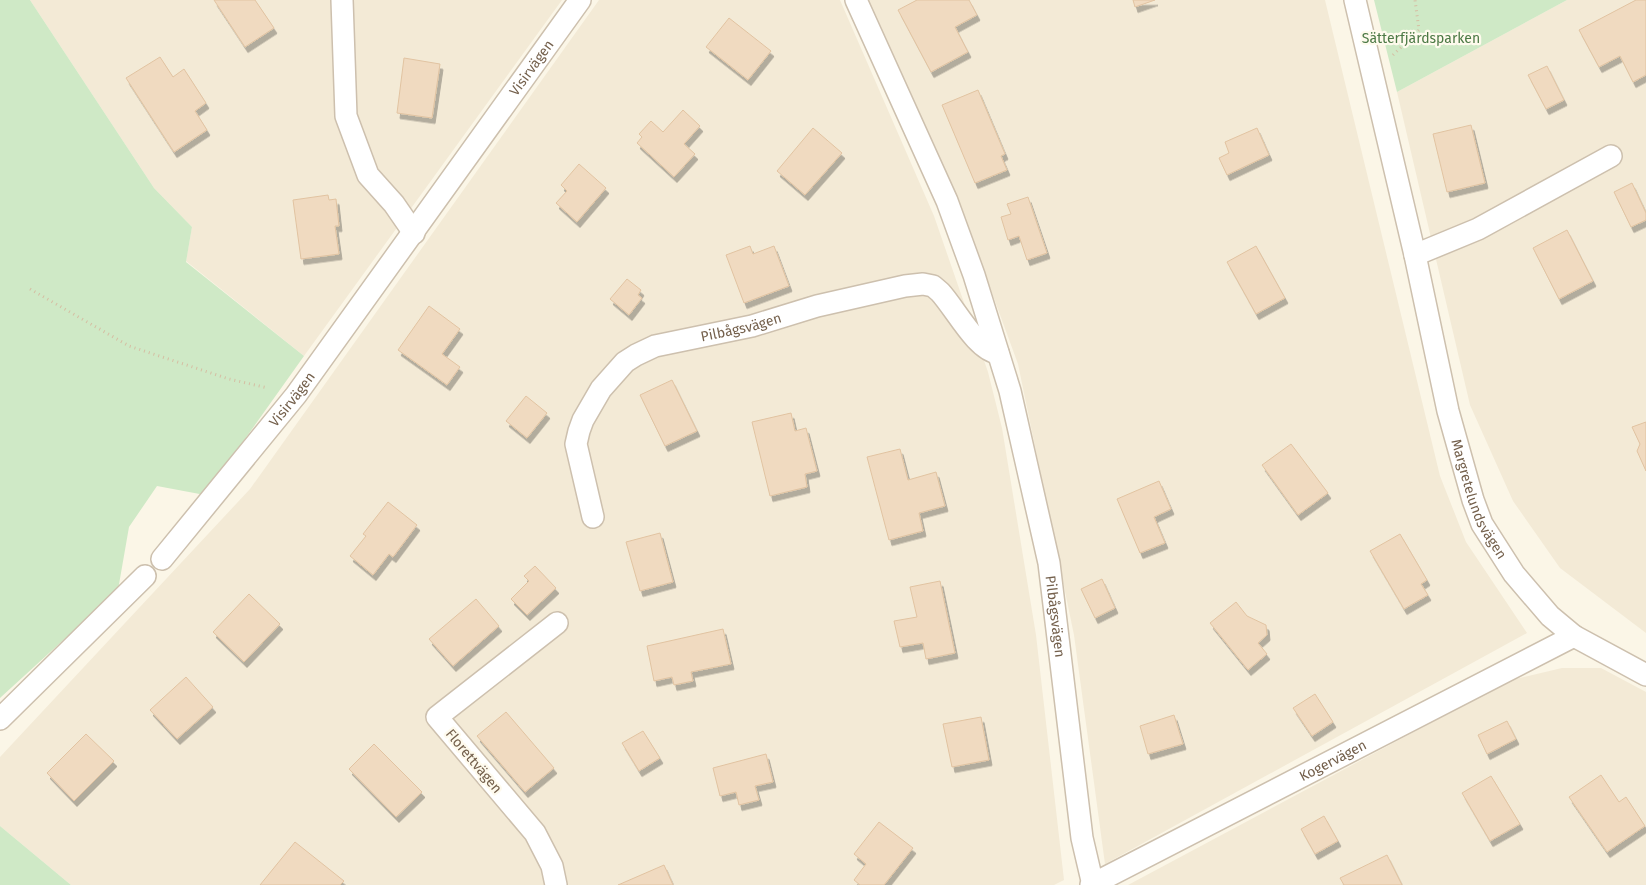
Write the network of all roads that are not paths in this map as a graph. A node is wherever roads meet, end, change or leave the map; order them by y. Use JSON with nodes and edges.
{"nodes":[{"id":1,"x":342,"y":0,"type":"edge"},
{"id":2,"x":580,"y":0,"type":"edge"},
{"id":3,"x":856,"y":0,"type":"edge"},
{"id":4,"x":1354,"y":0,"type":"edge"},
{"id":5,"x":1610,"y":156,"type":"dead end"},
{"id":6,"x":414,"y":233,"type":"junction"},
{"id":7,"x":1415,"y":255,"type":"junction"},
{"id":8,"x":998,"y":353,"type":"junction"},
{"id":9,"x":593,"y":517,"type":"dead end"},
{"id":10,"x":162,"y":559,"type":"dead end"},
{"id":11,"x":145,"y":576,"type":"dead end"},
{"id":12,"x":557,"y":623,"type":"dead end"},
{"id":13,"x":1574,"y":636,"type":"junction"},
{"id":14,"x":1646,"y":676,"type":"edge"},
{"id":15,"x":0,"y":719,"type":"edge"},
{"id":16,"x":556,"y":885,"type":"edge"},
{"id":17,"x":1092,"y":885,"type":"edge"}],
"edges":[{"from":1,"to":6,"type":"street"},
{"from":2,"to":6,"type":"street","name":"Visirvägen"},
{"from":3,"to":8,"type":"street","name":"Pilbågsvägen"},
{"from":4,"to":7,"type":"street","name":"Margretelundsvägen"},
{"from":5,"to":7,"type":"street"},
{"from":6,"to":10,"type":"street","name":"Visirvägen"},
{"from":7,"to":13,"type":"street","name":"Margretelundsvägen"},
{"from":8,"to":9,"type":"street","name":"Pilbågsvägen"},
{"from":8,"to":17,"type":"street","name":"Pilbågsvägen"},
{"from":11,"to":15,"type":"street"},
{"from":12,"to":16,"type":"street","name":"Florettvägen"},
{"from":13,"to":14,"type":"street","name":"Margretelundsvägen"},
{"from":13,"to":17,"type":"street","name":"Kogervägen"}]}
